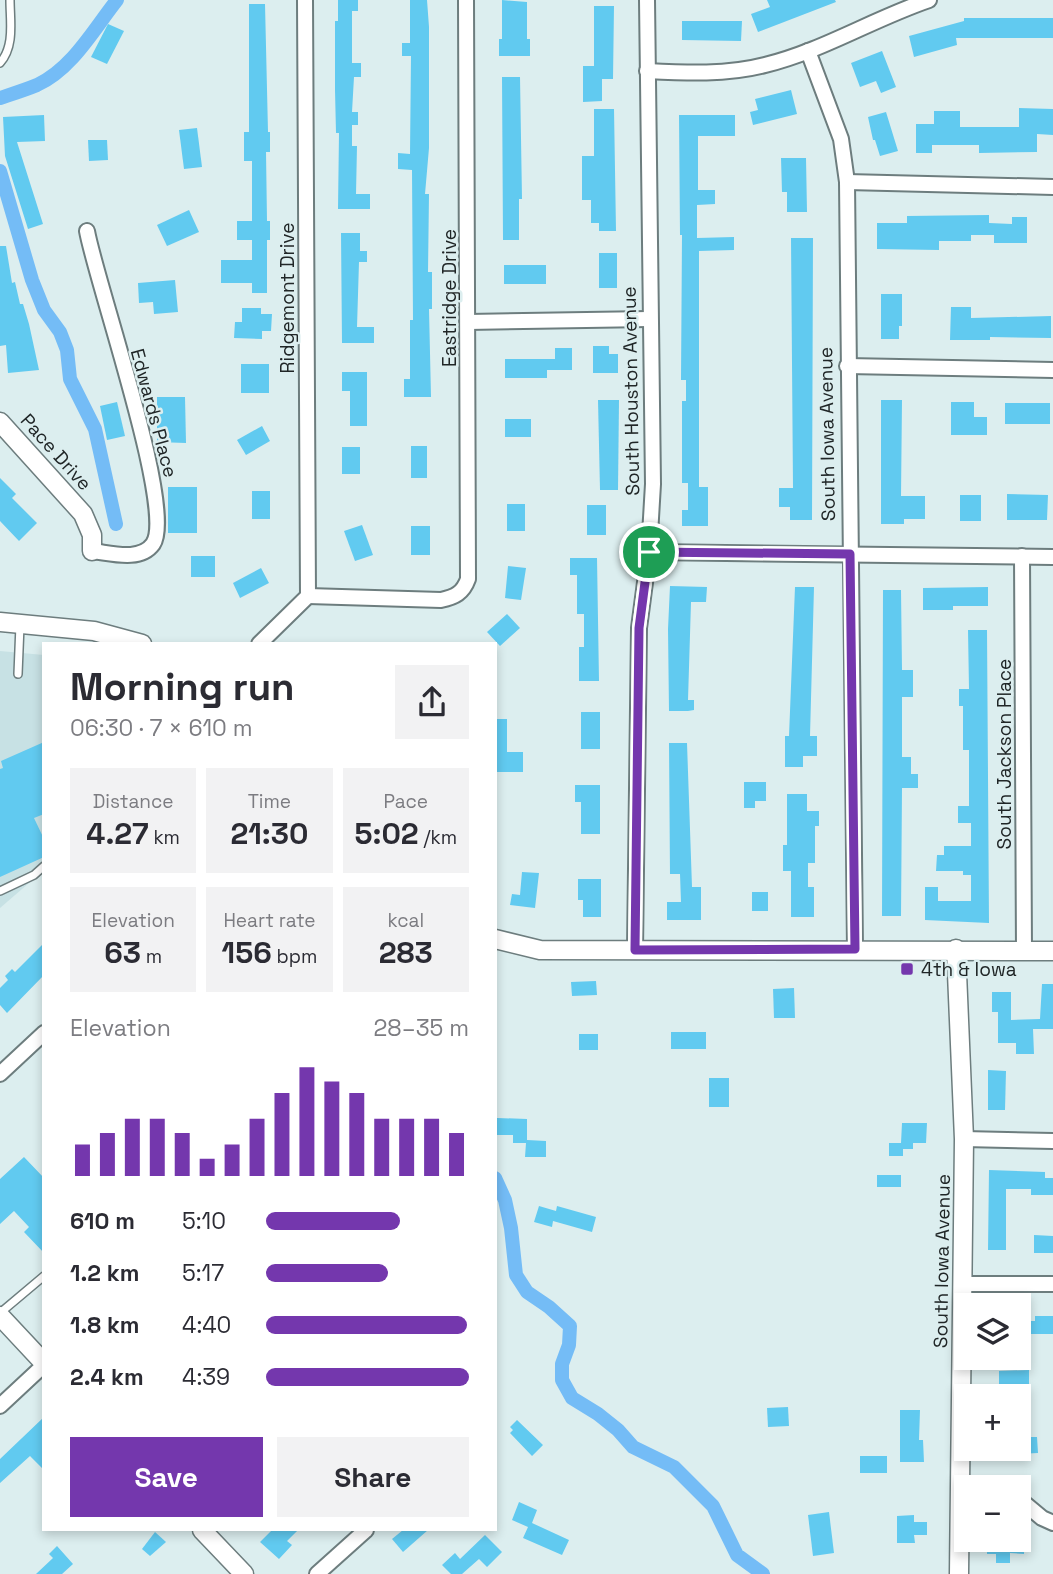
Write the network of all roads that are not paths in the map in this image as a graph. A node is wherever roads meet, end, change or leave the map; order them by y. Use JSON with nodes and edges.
{"nodes":[{"id":1,"x":10,"y":0,"type":"edge"},
{"id":2,"x":305,"y":0,"type":"edge"},
{"id":3,"x":466,"y":0,"type":"edge"},
{"id":4,"x":647,"y":0,"type":"edge"},
{"id":5,"x":929,"y":0,"type":"edge"},
{"id":6,"x":886,"y":7,"type":"edge"},
{"id":7,"x":808,"y":51,"type":"junction"},
{"id":8,"x":0,"y":62,"type":"edge"},
{"id":9,"x":647,"y":71,"type":"junction"},
{"id":10,"x":847,"y":182,"type":"junction"},
{"id":11,"x":1053,"y":187,"type":"edge"},
{"id":12,"x":87,"y":231,"type":"dead end"},
{"id":13,"x":649,"y":319,"type":"junction"},
{"id":14,"x":468,"y":322,"type":"junction"},
{"id":15,"x":847,"y":366,"type":"junction"},
{"id":16,"x":1053,"y":370,"type":"edge"},
{"id":17,"x":0,"y":422,"type":"edge"},
{"id":18,"x":92,"y":551,"type":"joint"},
{"id":19,"x":649,"y":552,"type":"junction"},
{"id":20,"x":850,"y":554,"type":"junction"},
{"id":21,"x":1022,"y":556,"type":"junction"},
{"id":22,"x":1053,"y":557,"type":"edge"},
{"id":23,"x":308,"y":596,"type":"junction"},
{"id":24,"x":0,"y":622,"type":"edge"},
{"id":25,"x":20,"y":624,"type":"junction"},
{"id":26,"x":135,"y":642,"type":"edge"},
{"id":27,"x":261,"y":642,"type":"edge"},
{"id":28,"x":18,"y":674,"type":"dead end"},
{"id":29,"x":42,"y":868,"type":"edge"},
{"id":30,"x":0,"y":891,"type":"edge"},
{"id":31,"x":497,"y":939,"type":"edge"},
{"id":32,"x":855,"y":949,"type":"junction"},
{"id":33,"x":956,"y":949,"type":"junction"},
{"id":34,"x":635,"y":950,"type":"junction"},
{"id":35,"x":1024,"y":951,"type":"junction"},
{"id":36,"x":1053,"y":951,"type":"edge"},
{"id":37,"x":42,"y":1035,"type":"edge"},
{"id":38,"x":0,"y":1074,"type":"edge"},
{"id":39,"x":964,"y":1139,"type":"junction"},
{"id":40,"x":1053,"y":1141,"type":"edge"},
{"id":41,"x":42,"y":1278,"type":"edge"},
{"id":42,"x":963,"y":1284,"type":"junction"},
{"id":43,"x":1053,"y":1284,"type":"edge"},
{"id":44,"x":0,"y":1315,"type":"edge"},
{"id":45,"x":42,"y":1362,"type":"edge"},
{"id":46,"x":42,"y":1366,"type":"edge"},
{"id":47,"x":0,"y":1406,"type":"edge"},
{"id":48,"x":963,"y":1475,"type":"edge"},
{"id":49,"x":1031,"y":1509,"type":"edge"},
{"id":50,"x":1053,"y":1523,"type":"edge"},
{"id":51,"x":203,"y":1531,"type":"edge"},
{"id":52,"x":365,"y":1531,"type":"edge"},
{"id":53,"x":961,"y":1552,"type":"edge"},
{"id":54,"x":244,"y":1574,"type":"edge"},
{"id":55,"x":317,"y":1574,"type":"edge"},
{"id":56,"x":960,"y":1574,"type":"edge"}],
"edges":[{"from":1,"to":8,"type":"lane"},
{"from":2,"to":23,"type":"street","name":"Ridgemont Drive"},
{"from":3,"to":14,"type":"street","name":"Eastridge Drive"},
{"from":4,"to":9,"type":"street","name":"South Houston Avenue"},
{"from":5,"to":6,"type":"street"},
{"from":6,"to":7,"type":"street"},
{"from":7,"to":9,"type":"street"},
{"from":7,"to":10,"type":"street","name":"South Iowa Avenue"},
{"from":9,"to":13,"type":"street","name":"South Houston Avenue"},
{"from":10,"to":11,"type":"street"},
{"from":10,"to":15,"type":"street","name":"South Iowa Avenue"},
{"from":12,"to":18,"type":"street","name":"Edwards Place"},
{"from":13,"to":14,"type":"street"},
{"from":13,"to":19,"type":"street","name":"South Houston Avenue"},
{"from":14,"to":23,"type":"street","name":"Eastridge Drive"},
{"from":15,"to":16,"type":"street"},
{"from":15,"to":20,"type":"street","name":"South Iowa Avenue"},
{"from":17,"to":18,"type":"street","name":"Pace Drive"},
{"from":19,"to":20,"type":"street"},
{"from":19,"to":34,"type":"street","name":"South Houston Avenue"},
{"from":20,"to":21,"type":"street"},
{"from":20,"to":32,"type":"street","name":"South Iowa Avenue"},
{"from":21,"to":22,"type":"street"},
{"from":21,"to":35,"type":"street","name":"South Jackson Place"},
{"from":23,"to":27,"type":"street"},
{"from":24,"to":25,"type":"street"},
{"from":25,"to":26,"type":"street"},
{"from":25,"to":28,"type":"lane"},
{"from":29,"to":30,"type":"lane"},
{"from":31,"to":34,"type":"street"},
{"from":32,"to":33,"type":"street"},
{"from":32,"to":34,"type":"street"},
{"from":33,"to":35,"type":"street"},
{"from":33,"to":39,"type":"street","name":"South Iowa Avenue"},
{"from":35,"to":36,"type":"street"},
{"from":37,"to":38,"type":"street"},
{"from":39,"to":40,"type":"street"},
{"from":39,"to":42,"type":"street","name":"South Iowa Avenue"},
{"from":41,"to":44,"type":"lane"},
{"from":42,"to":43,"type":"street"},
{"from":42,"to":48,"type":"street","name":"South Iowa Avenue"},
{"from":44,"to":45,"type":"street"},
{"from":46,"to":47,"type":"street"},
{"from":49,"to":50,"type":"street"},
{"from":51,"to":54,"type":"street"},
{"from":52,"to":55,"type":"street"},
{"from":53,"to":56,"type":"street","name":"South Iowa Avenue"}]}
